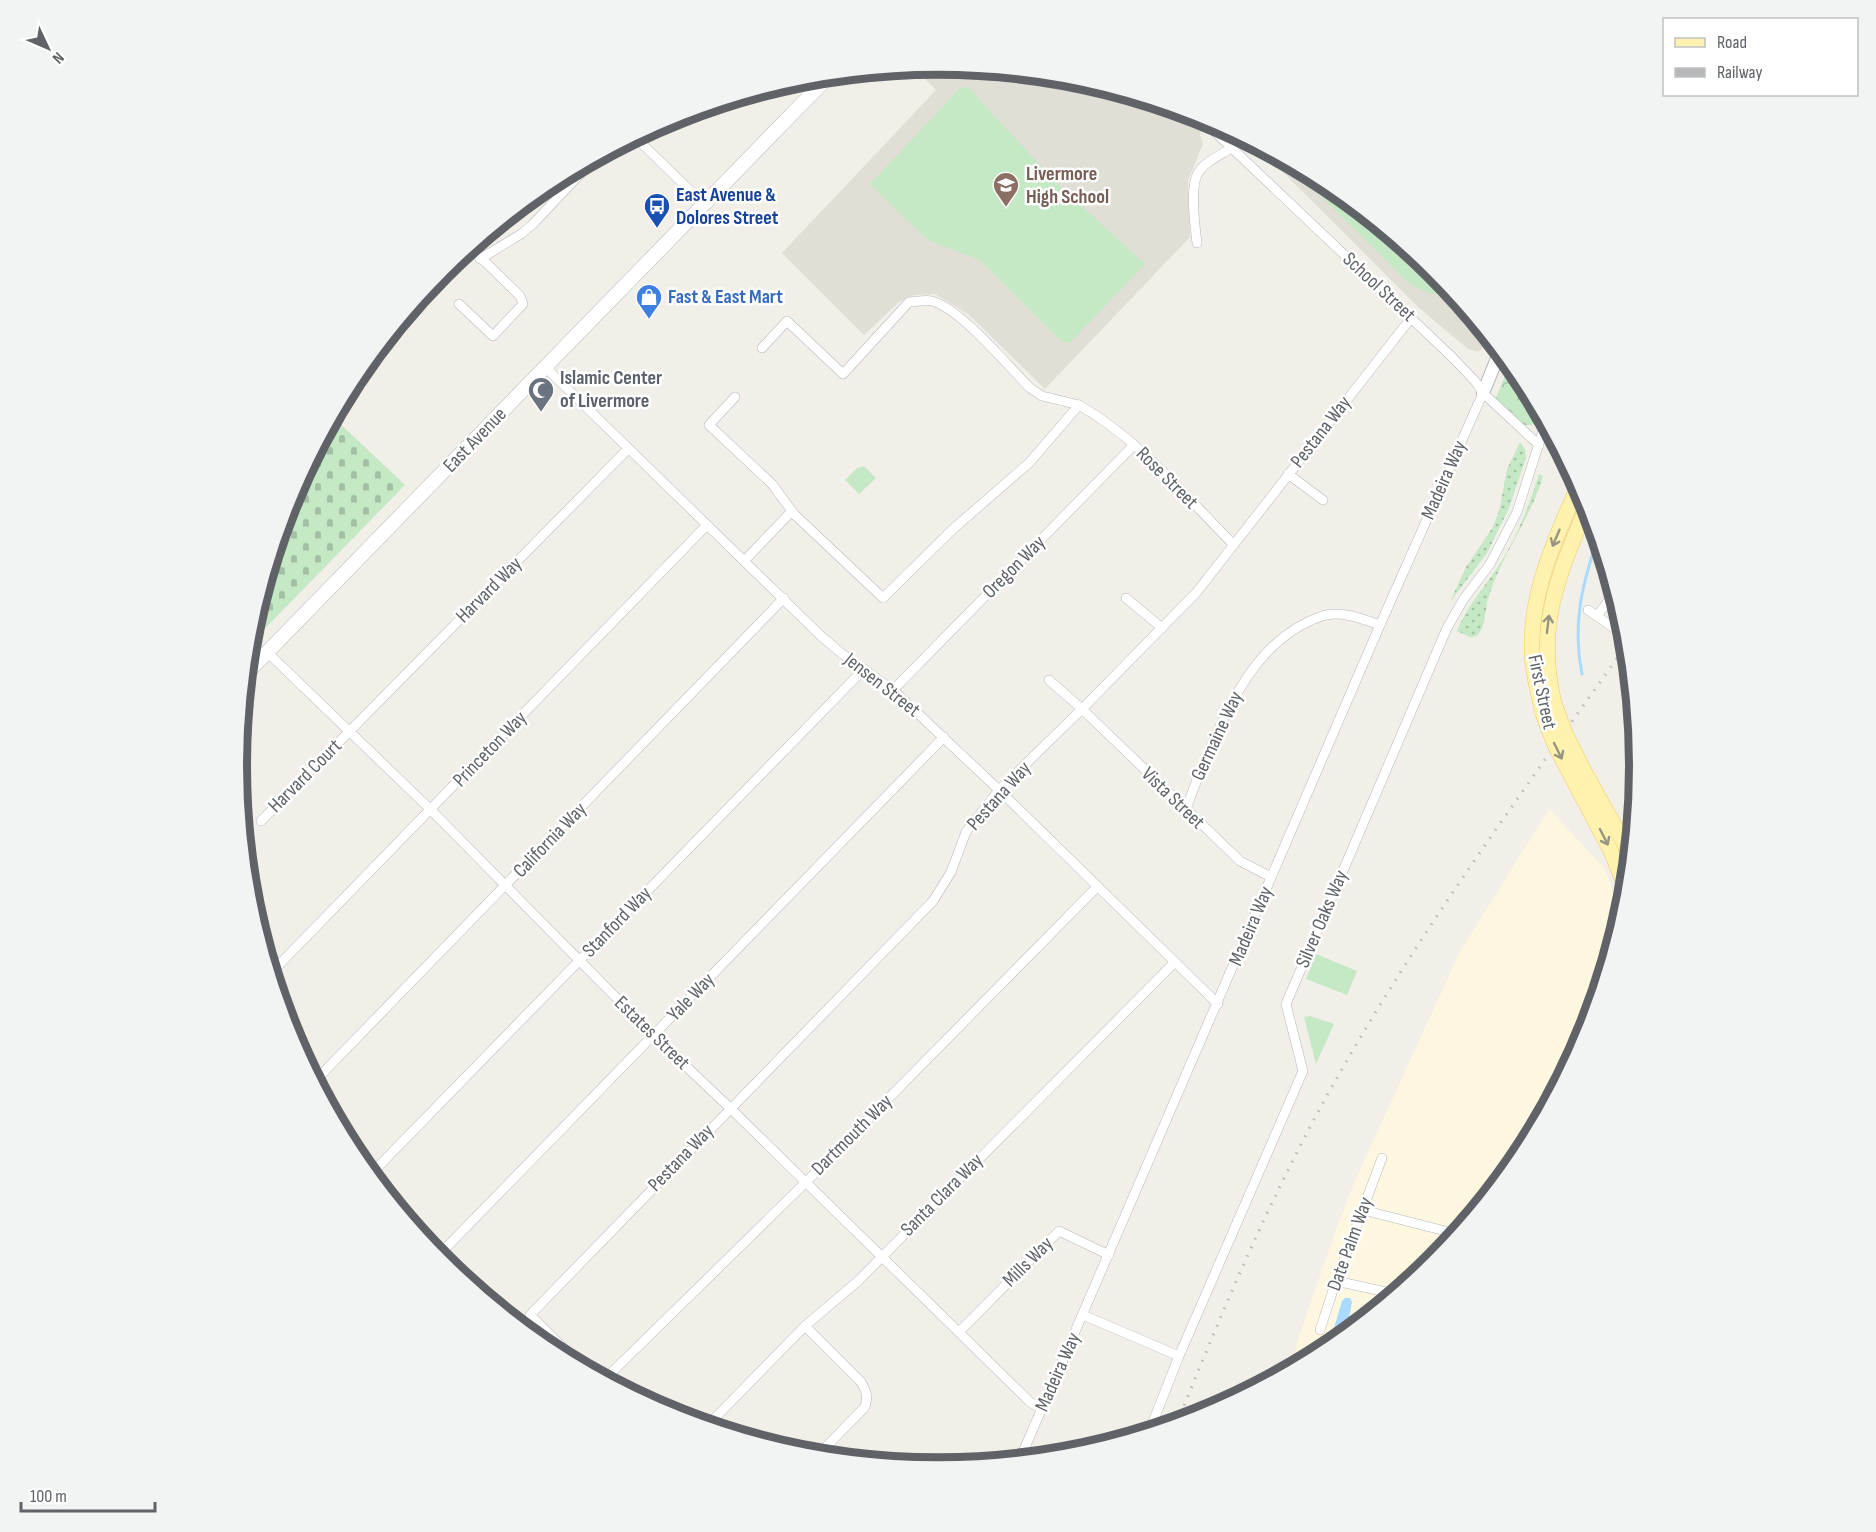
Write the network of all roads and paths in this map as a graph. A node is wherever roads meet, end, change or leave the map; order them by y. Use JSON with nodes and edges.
{"nodes":[{"id":1,"x":820,"y":85,"type":"edge"},
{"id":2,"x":1218,"y":135,"type":"edge"},
{"id":3,"x":641,"y":142,"type":"edge"},
{"id":4,"x":1231,"y":148,"type":"junction"},
{"id":5,"x":577,"y":177,"type":"edge"},
{"id":6,"x":704,"y":204,"type":"junction"},
{"id":7,"x":1197,"y":243,"type":"dead end"},
{"id":8,"x":475,"y":253,"type":"edge"},
{"id":9,"x":480,"y":259,"type":"junction"},
{"id":10,"x":459,"y":304,"type":"dead end"},
{"id":11,"x":1411,"y":318,"type":"junction"},
{"id":12,"x":762,"y":348,"type":"dead end"},
{"id":13,"x":1496,"y":359,"type":"edge"},
{"id":14,"x":545,"y":368,"type":"junction"},
{"id":15,"x":1482,"y":393,"type":"junction"},
{"id":16,"x":735,"y":397,"type":"dead end"},
{"id":17,"x":1079,"y":405,"type":"junction"},
{"id":18,"x":1542,"y":432,"type":"edge"},
{"id":19,"x":1134,"y":445,"type":"junction"},
{"id":20,"x":1539,"y":445,"type":"junction"},
{"id":21,"x":628,"y":449,"type":"junction"},
{"id":22,"x":1288,"y":474,"type":"junction"},
{"id":23,"x":1574,"y":497,"type":"edge"},
{"id":24,"x":1323,"y":500,"type":"dead end"},
{"id":25,"x":792,"y":511,"type":"junction"},
{"id":26,"x":1582,"y":518,"type":"edge"},
{"id":27,"x":707,"y":525,"type":"junction"},
{"id":28,"x":1233,"y":544,"type":"junction"},
{"id":29,"x":744,"y":561,"type":"junction"},
{"id":30,"x":784,"y":598,"type":"junction"},
{"id":31,"x":1126,"y":598,"type":"dead end"},
{"id":32,"x":1608,"y":601,"type":"edge"},
{"id":33,"x":1588,"y":610,"type":"dead end"},
{"id":34,"x":1597,"y":616,"type":"junction"},
{"id":35,"x":1380,"y":625,"type":"junction"},
{"id":36,"x":1162,"y":628,"type":"junction"},
{"id":37,"x":1614,"y":628,"type":"dead end"},
{"id":38,"x":267,"y":652,"type":"junction"},
{"id":39,"x":255,"y":665,"type":"edge"},
{"id":40,"x":864,"y":669,"type":"junction"},
{"id":41,"x":1049,"y":680,"type":"dead end"},
{"id":42,"x":893,"y":690,"type":"junction"},
{"id":43,"x":1082,"y":709,"type":"junction"},
{"id":44,"x":1548,"y":709,"type":"junction"},
{"id":45,"x":349,"y":732,"type":"junction"},
{"id":46,"x":944,"y":737,"type":"junction"},
{"id":47,"x":1581,"y":780,"type":"junction"},
{"id":48,"x":999,"y":790,"type":"junction"},
{"id":49,"x":431,"y":810,"type":"junction"},
{"id":50,"x":1186,"y":810,"type":"junction"},
{"id":51,"x":261,"y":821,"type":"dead end"},
{"id":52,"x":1624,"y":845,"type":"edge"},
{"id":53,"x":1620,"y":874,"type":"edge"},
{"id":54,"x":1271,"y":877,"type":"junction"},
{"id":55,"x":506,"y":885,"type":"junction"},
{"id":56,"x":1097,"y":887,"type":"junction"},
{"id":57,"x":579,"y":961,"type":"junction"},
{"id":58,"x":1175,"y":962,"type":"junction"},
{"id":59,"x":277,"y":966,"type":"edge"},
{"id":60,"x":1218,"y":1004,"type":"junction"},
{"id":61,"x":653,"y":1035,"type":"junction"},
{"id":62,"x":320,"y":1076,"type":"edge"},
{"id":63,"x":730,"y":1108,"type":"junction"},
{"id":64,"x":1382,"y":1158,"type":"dead end"},
{"id":65,"x":376,"y":1168,"type":"edge"},
{"id":66,"x":805,"y":1183,"type":"junction"},
{"id":67,"x":1363,"y":1210,"type":"junction"},
{"id":68,"x":1449,"y":1232,"type":"edge"},
{"id":69,"x":445,"y":1250,"type":"edge"},
{"id":70,"x":1109,"y":1255,"type":"junction"},
{"id":71,"x":881,"y":1257,"type":"junction"},
{"id":72,"x":1336,"y":1281,"type":"junction"},
{"id":73,"x":1386,"y":1292,"type":"edge"},
{"id":74,"x":1083,"y":1315,"type":"junction"},
{"id":75,"x":805,"y":1326,"type":"junction"},
{"id":76,"x":1320,"y":1330,"type":"dead end"},
{"id":77,"x":959,"y":1332,"type":"junction"},
{"id":78,"x":560,"y":1345,"type":"edge"},
{"id":79,"x":1179,"y":1356,"type":"junction"},
{"id":80,"x":610,"y":1374,"type":"edge"},
{"id":81,"x":1042,"y":1409,"type":"junction"},
{"id":82,"x":713,"y":1419,"type":"edge"},
{"id":83,"x":1153,"y":1422,"type":"edge"},
{"id":84,"x":825,"y":1447,"type":"edge"},
{"id":85,"x":1023,"y":1452,"type":"edge"}],
"edges":[{"from":1,"to":6,"type":"main road","name":"East Avenue"},
{"from":2,"to":4,"type":"street","name":"School Street"},
{"from":3,"to":6,"type":"street"},
{"from":4,"to":7,"type":"street"},
{"from":4,"to":11,"type":"street","name":"School Street"},
{"from":5,"to":9,"type":"street"},
{"from":6,"to":14,"type":"main road","name":"East Avenue"},
{"from":8,"to":9,"type":"street"},
{"from":9,"to":10,"type":"street"},
{"from":11,"to":15,"type":"street","name":"School Street"},
{"from":11,"to":22,"type":"street","name":"Pestana Way"},
{"from":12,"to":17,"type":"street","name":"Rose Street"},
{"from":13,"to":15,"type":"street"},
{"from":14,"to":21,"type":"street","name":"Jensen Street"},
{"from":14,"to":38,"type":"main road","name":"East Avenue"},
{"from":15,"to":20,"type":"street","name":"School Street"},
{"from":15,"to":35,"type":"street","name":"Madeira Way"},
{"from":16,"to":25,"type":"street"},
{"from":17,"to":19,"type":"street","name":"Rose Street"},
{"from":17,"to":25,"type":"street"},
{"from":18,"to":20,"type":"street","name":"Silver Oaks Way"},
{"from":19,"to":28,"type":"street","name":"Rose Street"},
{"from":19,"to":42,"type":"street","name":"Oregon Way"},
{"from":20,"to":79,"type":"street","name":"Silver Oaks Way"},
{"from":21,"to":27,"type":"street","name":"Jensen Street"},
{"from":21,"to":45,"type":"street","name":"Harvard Way"},
{"from":22,"to":24,"type":"street"},
{"from":22,"to":28,"type":"street","name":"Pestana Way"},
{"from":23,"to":44,"type":"main road","name":"First Street","one_way":true},
{"from":25,"to":29,"type":"street"},
{"from":44,"to":26,"type":"main road","name":"First Street","one_way":true},
{"from":27,"to":29,"type":"street","name":"Jensen Street"},
{"from":27,"to":49,"type":"street","name":"Princeton Way"},
{"from":28,"to":36,"type":"street","name":"Pestana Way"},
{"from":29,"to":30,"type":"street","name":"Jensen Street"},
{"from":30,"to":40,"type":"street","name":"Jensen Street"},
{"from":30,"to":55,"type":"street","name":"California Way"},
{"from":31,"to":36,"type":"street"},
{"from":32,"to":34,"type":"street"},
{"from":33,"to":34,"type":"street"},
{"from":34,"to":37,"type":"street"},
{"from":35,"to":50,"type":"street","name":"Germaine Way"},
{"from":35,"to":54,"type":"street","name":"Madeira Way"},
{"from":36,"to":43,"type":"street","name":"Pestana Way"},
{"from":38,"to":39,"type":"main road","name":"East Avenue"},
{"from":38,"to":45,"type":"street","name":"Estates Street"},
{"from":40,"to":42,"type":"street","name":"Jensen Street"},
{"from":40,"to":57,"type":"street","name":"Stanford Way"},
{"from":41,"to":43,"type":"street","name":"Vista Street"},
{"from":42,"to":46,"type":"street","name":"Jensen Street"},
{"from":43,"to":48,"type":"street","name":"Pestana Way"},
{"from":43,"to":50,"type":"street","name":"Vista Street"},
{"from":44,"to":47,"type":"main road","name":"First Street","bridge":true},
{"from":45,"to":49,"type":"street","name":"Estates Street"},
{"from":45,"to":51,"type":"street","name":"Harvard Court"},
{"from":46,"to":48,"type":"street","name":"Jensen Street"},
{"from":46,"to":61,"type":"street","name":"Yale Way"},
{"from":47,"to":52,"type":"main road","name":"First Street"},
{"from":47,"to":53,"type":"main road","name":"First Street","one_way":true},
{"from":48,"to":56,"type":"street","name":"Jensen Street"},
{"from":48,"to":63,"type":"street","name":"Pestana Way"},
{"from":49,"to":55,"type":"street","name":"Estates Street"},
{"from":49,"to":59,"type":"street","name":"Princeton Way"},
{"from":50,"to":54,"type":"street","name":"Vista Street"},
{"from":54,"to":60,"type":"street","name":"Madeira Way"},
{"from":55,"to":57,"type":"street","name":"Estates Street"},
{"from":55,"to":62,"type":"street","name":"California Way"},
{"from":56,"to":58,"type":"street","name":"Jensen Street"},
{"from":56,"to":66,"type":"street","name":"Dartmouth Way"},
{"from":57,"to":61,"type":"street","name":"Estates Street"},
{"from":57,"to":65,"type":"street","name":"Stanford Way"},
{"from":58,"to":60,"type":"street","name":"Jensen Street"},
{"from":58,"to":71,"type":"street","name":"Santa Clara Way"},
{"from":60,"to":70,"type":"street","name":"Madeira Way"},
{"from":61,"to":63,"type":"street","name":"Estates Street"},
{"from":61,"to":69,"type":"street","name":"Yale Way"},
{"from":63,"to":66,"type":"street","name":"Estates Street"},
{"from":63,"to":78,"type":"street","name":"Pestana Way"},
{"from":64,"to":67,"type":"street","name":"Date Palm Way"},
{"from":66,"to":71,"type":"street","name":"Estates Street"},
{"from":66,"to":80,"type":"street","name":"Dartmouth Way"},
{"from":67,"to":68,"type":"street"},
{"from":67,"to":72,"type":"street","name":"Date Palm Way"},
{"from":70,"to":74,"type":"street","name":"Madeira Way"},
{"from":70,"to":77,"type":"street","name":"Mills Way"},
{"from":71,"to":75,"type":"street","name":"Santa Clara Way"},
{"from":71,"to":77,"type":"street","name":"Estates Street"},
{"from":72,"to":73,"type":"street"},
{"from":72,"to":76,"type":"street","name":"Date Palm Way"},
{"from":74,"to":79,"type":"street"},
{"from":74,"to":81,"type":"street","name":"Madeira Way"},
{"from":75,"to":82,"type":"street","name":"Santa Clara Way"},
{"from":75,"to":84,"type":"street"},
{"from":77,"to":81,"type":"street","name":"Estates Street"},
{"from":79,"to":83,"type":"street","name":"Silver Oaks Way"},
{"from":81,"to":85,"type":"street","name":"Madeira Way"}]}
